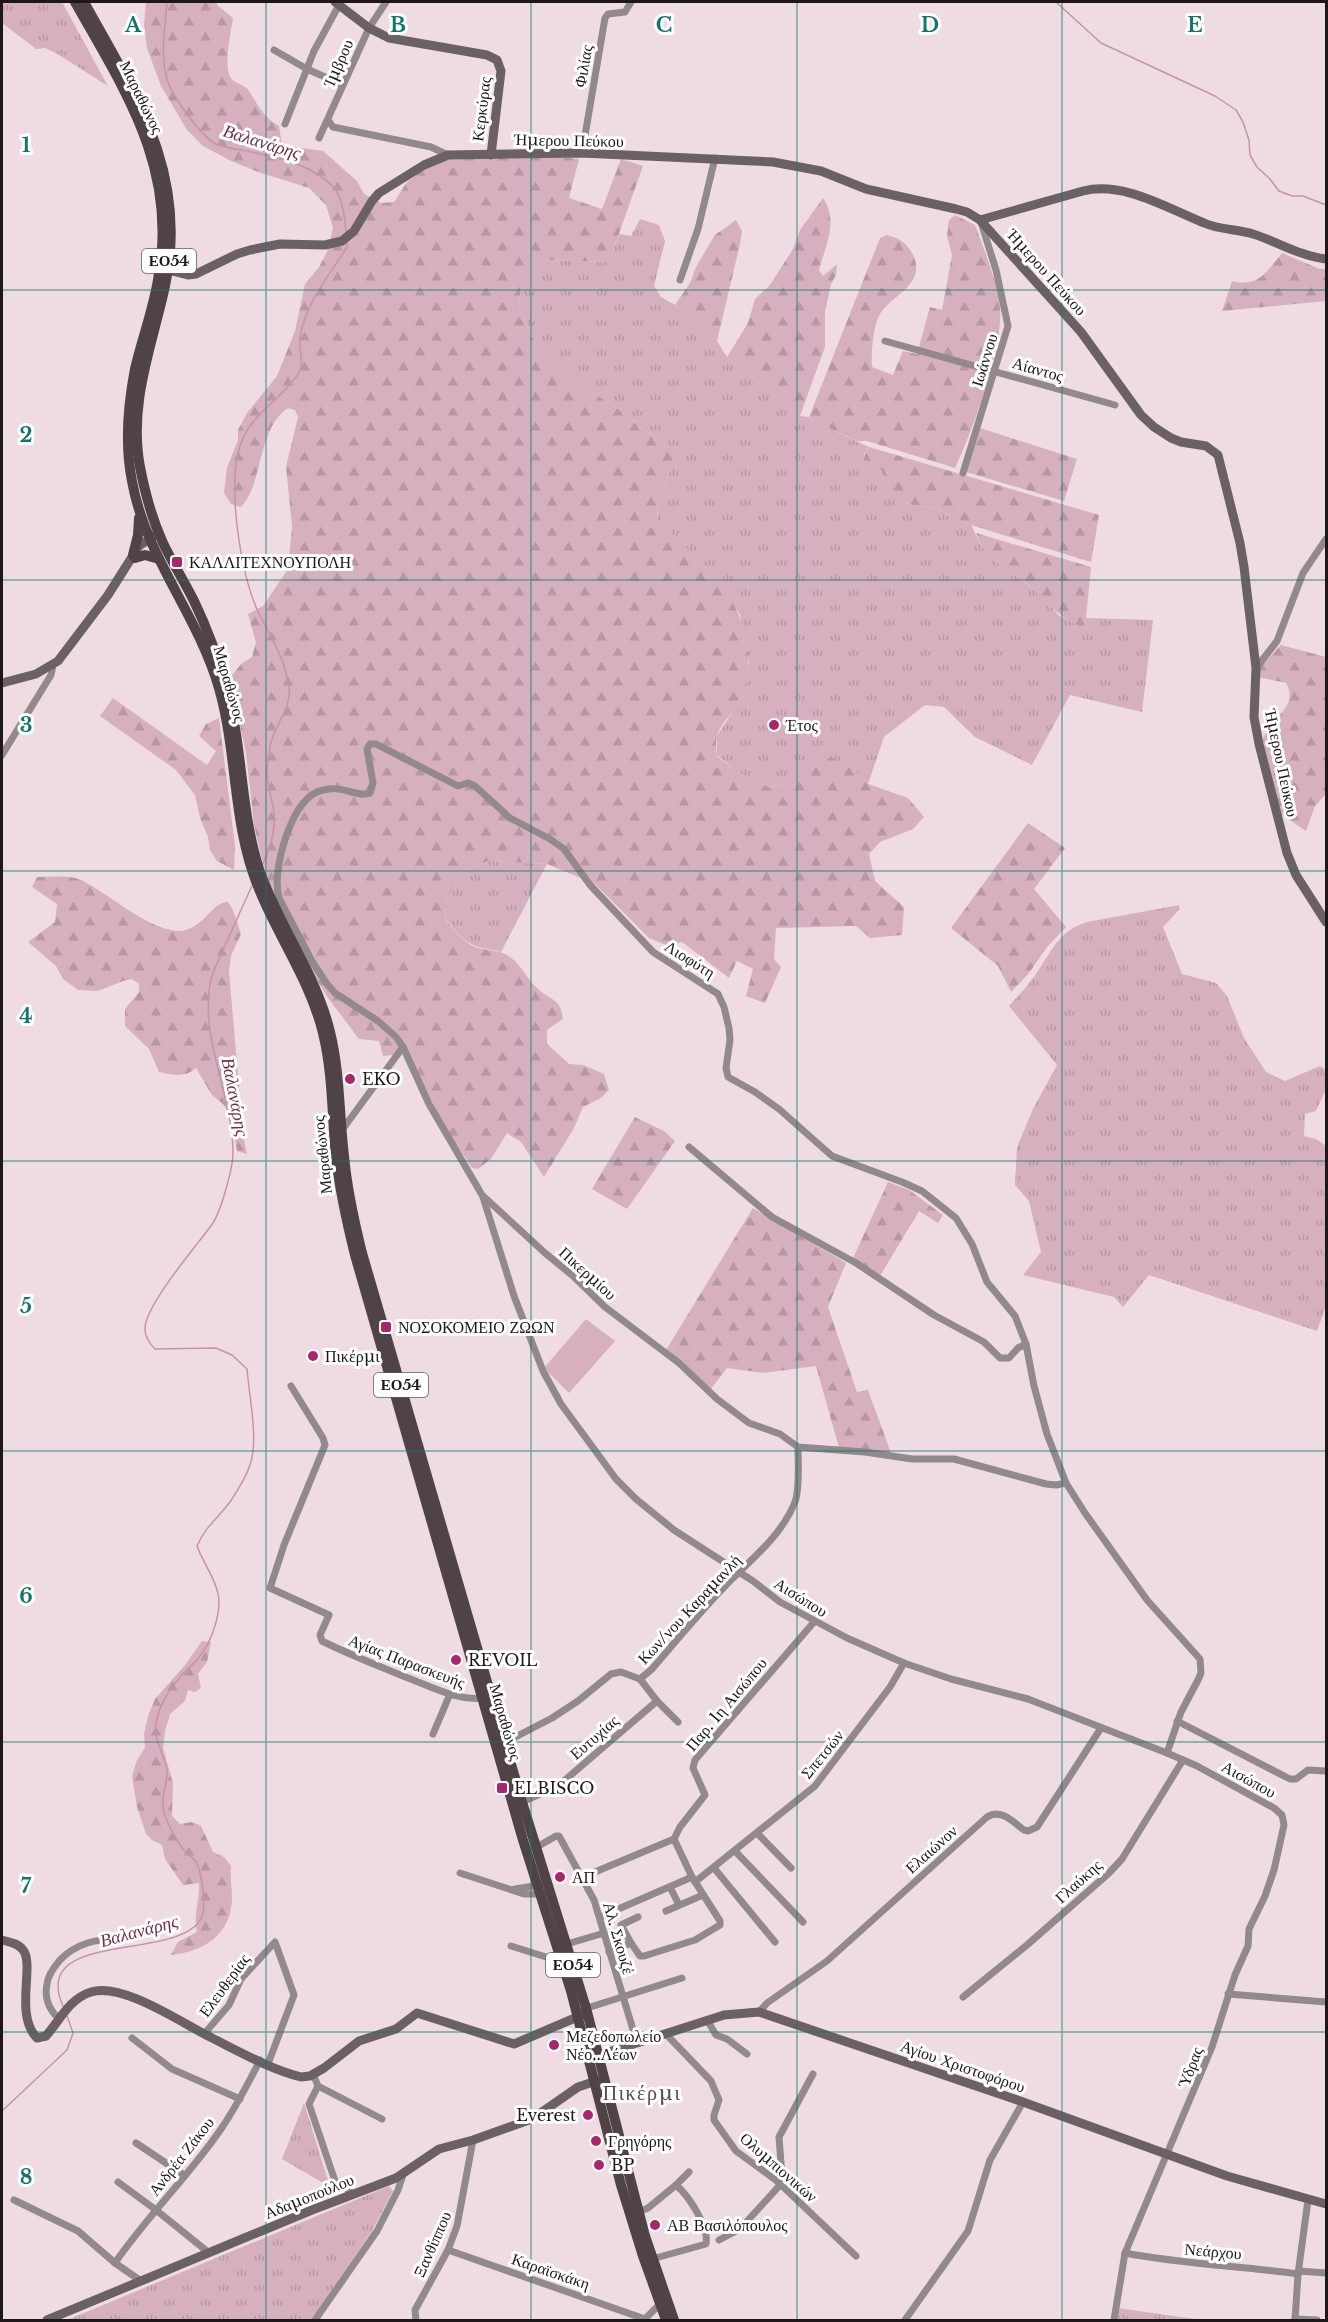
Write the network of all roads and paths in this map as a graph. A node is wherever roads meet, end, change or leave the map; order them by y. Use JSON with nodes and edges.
{"nodes":[{"id":1,"x":75,"y":2,"type":"edge"},
{"id":2,"x":84,"y":2,"type":"edge"},
{"id":3,"x":386,"y":2,"type":"edge"},
{"id":4,"x":631,"y":2,"type":"edge"},
{"id":5,"x":337,"y":3,"type":"edge"},
{"id":6,"x":369,"y":28,"type":"junction"},
{"id":7,"x":274,"y":50,"type":"dead end"},
{"id":8,"x":307,"y":69,"type":"junction"},
{"id":9,"x":343,"y":85,"type":"junction"},
{"id":10,"x":328,"y":120,"type":"junction"},
{"id":11,"x":285,"y":124,"type":"dead end"},
{"id":12,"x":319,"y":138,"type":"dead end"},
{"id":13,"x":582,"y":153,"type":"junction"},
{"id":14,"x":491,"y":154,"type":"junction"},
{"id":15,"x":448,"y":155,"type":"junction"},
{"id":16,"x":715,"y":158,"type":"junction"},
{"id":17,"x":980,"y":220,"type":"junction"},
{"id":18,"x":1326,"y":259,"type":"edge"},
{"id":19,"x":168,"y":270,"type":"junction"},
{"id":20,"x":680,"y":280,"type":"dead end"},
{"id":21,"x":885,"y":341,"type":"dead end"},
{"id":22,"x":994,"y":371,"type":"junction"},
{"id":23,"x":1115,"y":405,"type":"dead end"},
{"id":24,"x":963,"y":473,"type":"dead end"},
{"id":25,"x":139,"y":509,"type":"junction"},
{"id":26,"x":155,"y":539,"type":"junction"},
{"id":27,"x":1326,"y":539,"type":"edge"},
{"id":28,"x":133,"y":558,"type":"junction"},
{"id":29,"x":159,"y":559,"type":"junction"},
{"id":30,"x":53,"y":665,"type":"junction"},
{"id":31,"x":1256,"y":668,"type":"junction"},
{"id":32,"x":2,"y":683,"type":"edge"},
{"id":33,"x":368,"y":746,"type":"joint"},
{"id":34,"x":2,"y":755,"type":"edge"},
{"id":35,"x":252,"y":859,"type":"junction"},
{"id":36,"x":263,"y":891,"type":"junction"},
{"id":37,"x":1326,"y":922,"type":"edge"},
{"id":38,"x":403,"y":1047,"type":"junction"},
{"id":39,"x":341,"y":1131,"type":"junction"},
{"id":40,"x":689,"y":1147,"type":"dead end"},
{"id":41,"x":482,"y":1195,"type":"junction"},
{"id":42,"x":1026,"y":1344,"type":"junction"},
{"id":43,"x":291,"y":1386,"type":"dead end"},
{"id":44,"x":798,"y":1447,"type":"junction"},
{"id":45,"x":1066,"y":1483,"type":"junction"},
{"id":46,"x":740,"y":1573,"type":"junction"},
{"id":47,"x":814,"y":1622,"type":"junction"},
{"id":48,"x":904,"y":1663,"type":"junction"},
{"id":49,"x":640,"y":1679,"type":"junction"},
{"id":50,"x":450,"y":1694,"type":"junction"},
{"id":51,"x":483,"y":1698,"type":"junction"},
{"id":52,"x":657,"y":1701,"type":"junction"},
{"id":53,"x":1177,"y":1721,"type":"junction"},
{"id":54,"x":678,"y":1722,"type":"dead end"},
{"id":55,"x":1101,"y":1728,"type":"junction"},
{"id":56,"x":433,"y":1734,"type":"dead end"},
{"id":57,"x":504,"y":1743,"type":"junction"},
{"id":58,"x":1167,"y":1753,"type":"junction"},
{"id":59,"x":1183,"y":1760,"type":"junction"},
{"id":60,"x":1326,"y":1771,"type":"edge"},
{"id":61,"x":522,"y":1802,"type":"junction"},
{"id":62,"x":1284,"y":1820,"type":"joint"},
{"id":63,"x":758,"y":1833,"type":"junction"},
{"id":64,"x":674,"y":1839,"type":"junction"},
{"id":65,"x":537,"y":1846,"type":"junction"},
{"id":66,"x":735,"y":1851,"type":"junction"},
{"id":67,"x":714,"y":1868,"type":"junction"},
{"id":68,"x":790,"y":1868,"type":"dead end"},
{"id":69,"x":460,"y":1873,"type":"dead end"},
{"id":70,"x":583,"y":1877,"type":"junction"},
{"id":71,"x":694,"y":1879,"type":"junction"},
{"id":72,"x":670,"y":1887,"type":"junction"},
{"id":73,"x":544,"y":1888,"type":"junction"},
{"id":74,"x":703,"y":1895,"type":"junction"},
{"id":75,"x":679,"y":1905,"type":"junction"},
{"id":76,"x":666,"y":1911,"type":"dead end"},
{"id":77,"x":600,"y":1917,"type":"junction"},
{"id":78,"x":638,"y":1917,"type":"dead end"},
{"id":79,"x":803,"y":1922,"type":"dead end"},
{"id":80,"x":148,"y":1932,"type":"dead end"},
{"id":81,"x":604,"y":1933,"type":"junction"},
{"id":82,"x":2,"y":1940,"type":"edge"},
{"id":83,"x":775,"y":1942,"type":"dead end"},
{"id":84,"x":567,"y":1944,"type":"junction"},
{"id":85,"x":631,"y":1944,"type":"junction"},
{"id":86,"x":511,"y":1947,"type":"dead end"},
{"id":87,"x":609,"y":1952,"type":"junction"},
{"id":88,"x":559,"y":1955,"type":"junction"},
{"id":89,"x":682,"y":1978,"type":"dead end"},
{"id":90,"x":1228,"y":1994,"type":"junction"},
{"id":91,"x":623,"y":1997,"type":"junction"},
{"id":92,"x":963,"y":1997,"type":"dead end"},
{"id":93,"x":1326,"y":2002,"type":"edge"},
{"id":94,"x":582,"y":2012,"type":"junction"},
{"id":95,"x":759,"y":2012,"type":"junction"},
{"id":96,"x":58,"y":2018,"type":"junction"},
{"id":97,"x":707,"y":2020,"type":"junction"},
{"id":98,"x":204,"y":2034,"type":"junction"},
{"id":99,"x":666,"y":2034,"type":"junction"},
{"id":100,"x":132,"y":2038,"type":"dead end"},
{"id":101,"x":637,"y":2043,"type":"junction"},
{"id":102,"x":747,"y":2054,"type":"dead end"},
{"id":103,"x":593,"y":2057,"type":"junction"},
{"id":104,"x":264,"y":2062,"type":"junction"},
{"id":105,"x":313,"y":2074,"type":"junction"},
{"id":106,"x":813,"y":2074,"type":"dead end"},
{"id":107,"x":601,"y":2083,"type":"junction"},
{"id":108,"x":318,"y":2086,"type":"junction"},
{"id":109,"x":240,"y":2099,"type":"junction"},
{"id":110,"x":1023,"y":2102,"type":"junction"},
{"id":111,"x":382,"y":2119,"type":"dead end"},
{"id":112,"x":473,"y":2140,"type":"junction"},
{"id":113,"x":136,"y":2143,"type":"dead end"},
{"id":114,"x":1166,"y":2154,"type":"junction"},
{"id":115,"x":689,"y":2172,"type":"dead end"},
{"id":116,"x":184,"y":2175,"type":"junction"},
{"id":117,"x":403,"y":2175,"type":"junction"},
{"id":118,"x":118,"y":2182,"type":"dead end"},
{"id":119,"x":779,"y":2182,"type":"junction"},
{"id":120,"x":676,"y":2185,"type":"junction"},
{"id":121,"x":353,"y":2194,"type":"junction"},
{"id":122,"x":1308,"y":2199,"type":"junction"},
{"id":123,"x":14,"y":2200,"type":"dead end"},
{"id":124,"x":1326,"y":2204,"type":"edge"},
{"id":125,"x":156,"y":2210,"type":"junction"},
{"id":126,"x":638,"y":2212,"type":"junction"},
{"id":127,"x":719,"y":2240,"type":"dead end"},
{"id":128,"x":448,"y":2250,"type":"junction"},
{"id":129,"x":208,"y":2252,"type":"junction"},
{"id":130,"x":1125,"y":2253,"type":"junction"},
{"id":131,"x":856,"y":2256,"type":"dead end"},
{"id":132,"x":652,"y":2259,"type":"junction"},
{"id":133,"x":115,"y":2263,"type":"junction"},
{"id":134,"x":1299,"y":2273,"type":"junction"},
{"id":135,"x":1326,"y":2273,"type":"edge"},
{"id":136,"x":141,"y":2281,"type":"junction"},
{"id":137,"x":660,"y":2304,"type":"junction"},
{"id":138,"x":46,"y":2320,"type":"edge"},
{"id":139,"x":315,"y":2320,"type":"edge"},
{"id":140,"x":416,"y":2320,"type":"edge"},
{"id":141,"x":644,"y":2320,"type":"edge"},
{"id":142,"x":666,"y":2320,"type":"edge"},
{"id":143,"x":674,"y":2320,"type":"edge"},
{"id":144,"x":905,"y":2320,"type":"edge"},
{"id":145,"x":1114,"y":2320,"type":"edge"},
{"id":146,"x":1295,"y":2320,"type":"edge"},
{"id":147,"x":1317,"y":2320,"type":"edge"}],
"edges":[{"from":1,"to":25,"type":"main road","name":"Μαραθώνος","number":"ΕΟ54"},
{"from":2,"to":19,"type":"main road","name":"Μαραθώνος","number":"ΕΟ54"},
{"from":3,"to":6,"type":"street","name":"Ίμβρου"},
{"from":4,"to":13,"type":"street","name":"Φιλίας"},
{"from":5,"to":6,"type":"street","name":"Κερκύρας"},
{"from":5,"to":8,"type":"street"},
{"from":6,"to":9,"type":"street","name":"Ίμβρου"},
{"from":6,"to":14,"type":"street","name":"Κερκύρας"},
{"from":7,"to":8,"type":"street"},
{"from":8,"to":9,"type":"street"},
{"from":8,"to":11,"type":"street"},
{"from":9,"to":10,"type":"street","name":"Ίμβρου"},
{"from":10,"to":12,"type":"street","name":"Ίμβρου"},
{"from":10,"to":15,"type":"street"},
{"from":13,"to":14,"type":"street","name":"Ήμερου Πεύκου"},
{"from":13,"to":16,"type":"street","name":"Ήμερου Πεύκου"},
{"from":14,"to":15,"type":"street","name":"Ήμερου Πεύκου"},
{"from":15,"to":19,"type":"street","name":"Ήμερου Πεύκου"},
{"from":16,"to":17,"type":"street","name":"Ήμερου Πεύκου"},
{"from":16,"to":20,"type":"street"},
{"from":17,"to":18,"type":"street"},
{"from":17,"to":22,"type":"street","name":"Ιωάννου"},
{"from":17,"to":31,"type":"street","name":"Ήμερου Πεύκου"},
{"from":19,"to":26,"type":"main road","name":"Μαραθώνος","number":"ΕΟ54"},
{"from":21,"to":22,"type":"street","name":"Αίαντος"},
{"from":22,"to":23,"type":"street","name":"Αίαντος"},
{"from":22,"to":24,"type":"street","name":"Ιωάννου"},
{"from":25,"to":26,"type":"main road","name":"Μαραθώνος","number":"ΕΟ54"},
{"from":25,"to":28,"type":"main road"},
{"from":26,"to":28,"type":"street"},
{"from":26,"to":29,"type":"main road","name":"Μαραθώνος","number":"ΕΟ54"},
{"from":26,"to":35,"type":"main road","name":"Μαραθώνος","number":"ΕΟ54"},
{"from":27,"to":31,"type":"street"},
{"from":28,"to":29,"type":"main road"},
{"from":28,"to":30,"type":"street"},
{"from":29,"to":35,"type":"main road","name":"Μαραθώνος","number":"ΕΟ54"},
{"from":30,"to":32,"type":"street"},
{"from":30,"to":34,"type":"street"},
{"from":31,"to":37,"type":"street","name":"Ήμερου Πεύκου"},
{"from":33,"to":38,"type":"street","name":"Πικερμίου"},
{"from":33,"to":42,"type":"street","name":"Λιοφύτη"},
{"from":35,"to":36,"type":"main road","name":"Μαραθώνος","number":"ΕΟ54"},
{"from":36,"to":39,"type":"main road","name":"Μαραθώνος","number":"ΕΟ54"},
{"from":36,"to":51,"type":"main road","name":"Μαραθώνος","number":"ΕΟ54"},
{"from":38,"to":39,"type":"street"},
{"from":38,"to":41,"type":"street","name":"Πικερμίου"},
{"from":39,"to":57,"type":"main road","name":"Μαραθώνος","number":"ΕΟ54"},
{"from":40,"to":42,"type":"street"},
{"from":41,"to":44,"type":"street","name":"Πικερμίου"},
{"from":41,"to":46,"type":"street","name":"Αισώπου"},
{"from":42,"to":45,"type":"street"},
{"from":43,"to":50,"type":"street","name":"Αγίας Παρασκευής"},
{"from":44,"to":45,"type":"street","name":"Πικερμίου"},
{"from":44,"to":46,"type":"street","name":"Κων/νου Καραμανλή"},
{"from":45,"to":53,"type":"street"},
{"from":46,"to":47,"type":"street","name":"Αισώπου"},
{"from":46,"to":49,"type":"street","name":"Κων/νου Καραμανλή"},
{"from":47,"to":48,"type":"street","name":"Αισώπου"},
{"from":47,"to":64,"type":"street","name":"Παρ. 1η Αισώπου"},
{"from":48,"to":55,"type":"street","name":"Αισώπου"},
{"from":48,"to":63,"type":"street","name":"Σπετσών"},
{"from":49,"to":52,"type":"street"},
{"from":49,"to":57,"type":"street","name":"Κων/νου Καραμανλή"},
{"from":50,"to":51,"type":"street","name":"Αγίας Παρασκευής"},
{"from":50,"to":56,"type":"street"},
{"from":51,"to":73,"type":"main road","name":"Μαραθώνος","number":"ΕΟ54"},
{"from":52,"to":54,"type":"street"},
{"from":52,"to":61,"type":"street","name":"Ευτυχίας"},
{"from":53,"to":58,"type":"street"},
{"from":53,"to":60,"type":"street"},
{"from":55,"to":58,"type":"street","name":"Αισώπου"},
{"from":55,"to":95,"type":"street","name":"Ελαιώνον"},
{"from":57,"to":61,"type":"main road","name":"Μαραθώνος","number":"ΕΟ54"},
{"from":58,"to":59,"type":"street","name":"Αισώπου"},
{"from":59,"to":62,"type":"street","name":"Αισώπου"},
{"from":59,"to":92,"type":"street","name":"Γλαύκης"},
{"from":61,"to":65,"type":"main road","name":"Μαραθώνος","number":"ΕΟ54"},
{"from":62,"to":90,"type":"street","name":"Ύδρας"},
{"from":63,"to":66,"type":"street","name":"Σπετσών"},
{"from":63,"to":68,"type":"street"},
{"from":64,"to":70,"type":"street"},
{"from":64,"to":71,"type":"street"},
{"from":65,"to":70,"type":"street","name":"Αλ. Σκουζέ"},
{"from":65,"to":73,"type":"main road","name":"Μαραθώνος","number":"ΕΟ54"},
{"from":66,"to":67,"type":"street","name":"Σπετσών"},
{"from":66,"to":79,"type":"street"},
{"from":67,"to":71,"type":"street","name":"Σπετσών"},
{"from":67,"to":83,"type":"street"},
{"from":69,"to":73,"type":"street"},
{"from":70,"to":77,"type":"street","name":"Αλ. Σκουζέ"},
{"from":71,"to":72,"type":"street","name":"Σπετσών"},
{"from":71,"to":74,"type":"street"},
{"from":72,"to":75,"type":"street"},
{"from":72,"to":77,"type":"street","name":"Σπετσών"},
{"from":73,"to":84,"type":"main road","name":"Μαραθώνος","number":"ΕΟ54"},
{"from":73,"to":88,"type":"main road","name":"Μαραθώνος","number":"ΕΟ54"},
{"from":74,"to":75,"type":"street"},
{"from":74,"to":85,"type":"street"},
{"from":75,"to":76,"type":"street"},
{"from":77,"to":81,"type":"street","name":"Αλ. Σκουζέ"},
{"from":78,"to":85,"type":"street"},
{"from":80,"to":96,"type":"street"},
{"from":81,"to":84,"type":"street"},
{"from":81,"to":87,"type":"street","name":"Αλ. Σκουζέ"},
{"from":82,"to":96,"type":"street"},
{"from":84,"to":94,"type":"main road","name":"Μαραθώνος","number":"ΕΟ54"},
{"from":85,"to":87,"type":"street"},
{"from":86,"to":88,"type":"street"},
{"from":87,"to":91,"type":"street","name":"Αλ. Σκουζέ"},
{"from":88,"to":94,"type":"main road","name":"Μαραθώνος","number":"ΕΟ54"},
{"from":89,"to":91,"type":"street"},
{"from":90,"to":93,"type":"street"},
{"from":90,"to":114,"type":"street","name":"Ύδρας"},
{"from":91,"to":94,"type":"street"},
{"from":91,"to":101,"type":"street","name":"Αλ. Σκουζέ"},
{"from":94,"to":103,"type":"main road","name":"Μαραθώνος","number":"ΕΟ54"},
{"from":94,"to":105,"type":"street"},
{"from":95,"to":97,"type":"street","name":"Αγίου Χριστοφόρου"},
{"from":95,"to":110,"type":"street","name":"Αγίου Χριστοφόρου"},
{"from":96,"to":98,"type":"street"},
{"from":97,"to":99,"type":"street","name":"Αγίου Χριστοφόρου"},
{"from":97,"to":102,"type":"street"},
{"from":98,"to":104,"type":"street"},
{"from":98,"to":104,"type":"street","name":"Ελευθερίας"},
{"from":99,"to":101,"type":"street","name":"Αγίου Χριστοφόρου"},
{"from":99,"to":119,"type":"street","name":"Ολυμπιονικών"},
{"from":100,"to":109,"type":"street"},
{"from":101,"to":103,"type":"street","name":"Αγίου Χριστοφόρου"},
{"from":103,"to":107,"type":"main road","name":"Μαραθώνος","number":"ΕΟ54"},
{"from":104,"to":105,"type":"street"},
{"from":104,"to":109,"type":"street","name":"Ανδρέα Ζάκου"},
{"from":105,"to":108,"type":"street"},
{"from":106,"to":119,"type":"street"},
{"from":107,"to":112,"type":"street","name":"Αδαμοπούλου"},
{"from":107,"to":126,"type":"main road","name":"Μαραθώνος","number":"ΕΟ54"},
{"from":107,"to":137,"type":"main road","name":"Μαραθώνος","number":"ΕΟ54"},
{"from":108,"to":111,"type":"street"},
{"from":108,"to":121,"type":"street"},
{"from":109,"to":116,"type":"street","name":"Ανδρέα Ζάκου"},
{"from":110,"to":114,"type":"street","name":"Αγίου Χριστοφόρου"},
{"from":110,"to":144,"type":"street"},
{"from":112,"to":117,"type":"street","name":"Αδαμοπούλου"},
{"from":112,"to":128,"type":"street","name":"Ξανθίππου"},
{"from":113,"to":116,"type":"street"},
{"from":114,"to":122,"type":"street","name":"Αγίου Χριστοφόρου"},
{"from":114,"to":130,"type":"street","name":"Ύδρας"},
{"from":115,"to":120,"type":"street"},
{"from":116,"to":125,"type":"street","name":"Ανδρέα Ζάκου"},
{"from":117,"to":121,"type":"street","name":"Αδαμοπούλου"},
{"from":117,"to":139,"type":"street"},
{"from":118,"to":125,"type":"street"},
{"from":119,"to":127,"type":"street"},
{"from":119,"to":131,"type":"street","name":"Ολυμπιονικών"},
{"from":120,"to":126,"type":"street"},
{"from":120,"to":132,"type":"street"},
{"from":121,"to":129,"type":"street","name":"Αδαμοπούλου"},
{"from":122,"to":124,"type":"street","name":"Αγίου Χριστοφόρου"},
{"from":122,"to":134,"type":"street"},
{"from":123,"to":133,"type":"street"},
{"from":125,"to":129,"type":"street"},
{"from":125,"to":133,"type":"street","name":"Ανδρέα Ζάκου"},
{"from":126,"to":132,"type":"main road","name":"Μαραθώνος","number":"ΕΟ54"},
{"from":128,"to":140,"type":"street","name":"Ξανθίππου"},
{"from":128,"to":141,"type":"street","name":"Καραϊσκάκη"},
{"from":129,"to":136,"type":"street","name":"Αδαμοπούλου"},
{"from":130,"to":134,"type":"street","name":"Νεάρχου"},
{"from":130,"to":145,"type":"street","name":"Ύδρας"},
{"from":132,"to":143,"type":"main road","name":"Μαραθώνος","number":"ΕΟ54"},
{"from":133,"to":136,"type":"street"},
{"from":134,"to":135,"type":"street","name":"Νεάρχου"},
{"from":134,"to":146,"type":"street"},
{"from":136,"to":138,"type":"street","name":"Αδαμοπούλου"},
{"from":137,"to":141,"type":"street","name":"Καραϊσκάκη"},
{"from":137,"to":142,"type":"main road","name":"Μαραθώνος","number":"ΕΟ54"},
{"from":146,"to":147,"type":"street"}]}
